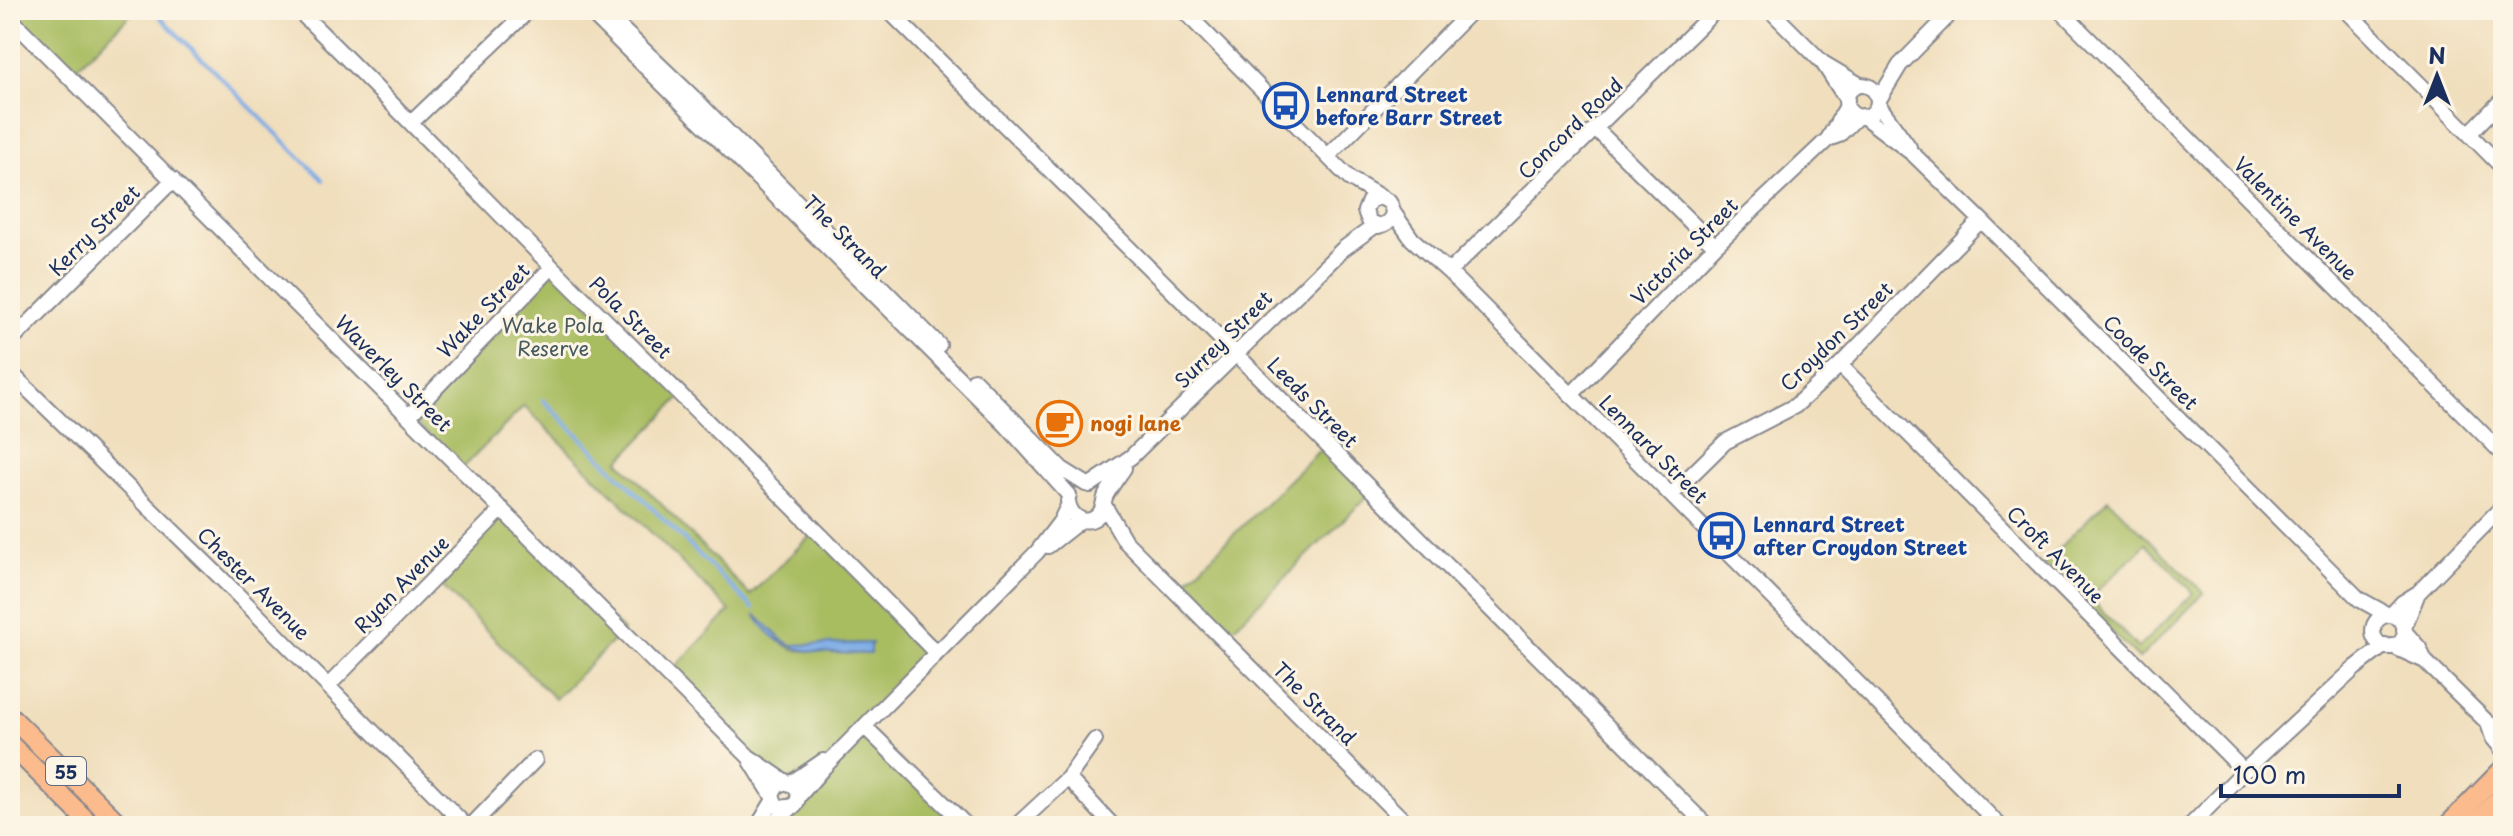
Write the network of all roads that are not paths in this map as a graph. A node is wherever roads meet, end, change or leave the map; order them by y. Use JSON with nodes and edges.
{"nodes":[{"id":1,"x":298,"y":10,"type":"edge"},
{"id":2,"x":529,"y":10,"type":"edge"},
{"id":3,"x":588,"y":10,"type":"edge"},
{"id":4,"x":602,"y":10,"type":"edge"},
{"id":5,"x":888,"y":10,"type":"edge"},
{"id":6,"x":1472,"y":10,"type":"edge"},
{"id":7,"x":1716,"y":10,"type":"edge"},
{"id":8,"x":1770,"y":10,"type":"edge"},
{"id":9,"x":1954,"y":10,"type":"edge"},
{"id":10,"x":2060,"y":10,"type":"edge"},
{"id":11,"x":2346,"y":10,"type":"edge"},
{"id":12,"x":1188,"y":12,"type":"edge"},
{"id":13,"x":10,"y":18,"type":"edge"},
{"id":14,"x":1823,"y":63,"type":"junction"},
{"id":15,"x":1900,"y":65,"type":"junction"},
{"id":16,"x":1865,"y":86,"type":"junction"},
{"id":17,"x":2503,"y":99,"type":"edge"},
{"id":18,"x":1878,"y":102,"type":"junction"},
{"id":19,"x":1854,"y":109,"type":"junction"},
{"id":20,"x":412,"y":122,"type":"junction"},
{"id":21,"x":1597,"y":130,"type":"junction"},
{"id":22,"x":2469,"y":134,"type":"junction"},
{"id":23,"x":1913,"y":154,"type":"junction"},
{"id":24,"x":1328,"y":156,"type":"junction"},
{"id":25,"x":2503,"y":168,"type":"edge"},
{"id":26,"x":1350,"y":179,"type":"junction"},
{"id":27,"x":173,"y":180,"type":"junction"},
{"id":28,"x":1379,"y":197,"type":"junction"},
{"id":29,"x":1365,"y":210,"type":"junction"},
{"id":30,"x":1393,"y":212,"type":"junction"},
{"id":31,"x":1981,"y":220,"type":"junction"},
{"id":32,"x":1380,"y":225,"type":"junction"},
{"id":33,"x":1412,"y":239,"type":"junction"},
{"id":34,"x":1715,"y":246,"type":"junction"},
{"id":35,"x":1343,"y":249,"type":"junction"},
{"id":36,"x":552,"y":267,"type":"junction"},
{"id":37,"x":1449,"y":272,"type":"junction"},
{"id":38,"x":10,"y":342,"type":"edge"},
{"id":39,"x":1235,"y":353,"type":"junction"},
{"id":40,"x":1840,"y":365,"type":"junction"},
{"id":41,"x":10,"y":372,"type":"edge"},
{"id":42,"x":1571,"y":395,"type":"junction"},
{"id":43,"x":409,"y":416,"type":"junction"},
{"id":44,"x":2503,"y":454,"type":"edge"},
{"id":45,"x":1131,"y":457,"type":"junction"},
{"id":46,"x":1088,"y":484,"type":"junction"},
{"id":47,"x":1671,"y":495,"type":"junction"},
{"id":48,"x":1069,"y":500,"type":"junction"},
{"id":49,"x":1104,"y":502,"type":"junction"},
{"id":50,"x":2503,"y":506,"type":"edge"},
{"id":51,"x":502,"y":509,"type":"junction"},
{"id":52,"x":1085,"y":520,"type":"junction"},
{"id":53,"x":1125,"y":541,"type":"junction"},
{"id":54,"x":1037,"y":552,"type":"junction"},
{"id":55,"x":2418,"y":593,"type":"junction"},
{"id":56,"x":2359,"y":599,"type":"junction"},
{"id":57,"x":2390,"y":615,"type":"junction"},
{"id":58,"x":2404,"y":629,"type":"junction"},
{"id":59,"x":2373,"y":631,"type":"junction"},
{"id":60,"x":2388,"y":646,"type":"junction"},
{"id":61,"x":936,"y":653,"type":"junction"},
{"id":62,"x":2425,"y":661,"type":"junction"},
{"id":63,"x":2355,"y":668,"type":"junction"},
{"id":64,"x":328,"y":686,"type":"junction"},
{"id":65,"x":10,"y":716,"type":"edge"},
{"id":66,"x":2488,"y":723,"type":"junction"},
{"id":67,"x":865,"y":727,"type":"junction"},
{"id":68,"x":2503,"y":731,"type":"edge"},
{"id":69,"x":1095,"y":740,"type":"dead end"},
{"id":70,"x":10,"y":744,"type":"edge"},
{"id":71,"x":2503,"y":750,"type":"edge"},
{"id":72,"x":749,"y":757,"type":"junction"},
{"id":73,"x":535,"y":760,"type":"dead end"},
{"id":74,"x":2503,"y":769,"type":"edge"},
{"id":75,"x":2244,"y":771,"type":"junction"},
{"id":76,"x":1068,"y":778,"type":"junction"},
{"id":77,"x":792,"y":793,"type":"junction"},
{"id":78,"x":2503,"y":795,"type":"edge"},
{"id":79,"x":772,"y":798,"type":"junction"},
{"id":80,"x":92,"y":826,"type":"edge"},
{"id":81,"x":121,"y":826,"type":"edge"},
{"id":82,"x":469,"y":826,"type":"edge"},
{"id":83,"x":758,"y":826,"type":"edge"},
{"id":84,"x":771,"y":826,"type":"edge"},
{"id":85,"x":967,"y":826,"type":"edge"},
{"id":86,"x":1016,"y":826,"type":"edge"},
{"id":87,"x":1113,"y":826,"type":"edge"},
{"id":88,"x":1409,"y":826,"type":"edge"},
{"id":89,"x":1707,"y":826,"type":"edge"},
{"id":90,"x":2000,"y":826,"type":"edge"},
{"id":91,"x":2190,"y":826,"type":"edge"},
{"id":92,"x":2447,"y":826,"type":"edge"},
{"id":93,"x":2472,"y":826,"type":"edge"}],
"edges":[{"from":1,"to":20,"type":"street","name":"Pola Street"},
{"from":2,"to":20,"type":"street"},
{"from":3,"to":48,"type":"street","name":"The Strand"},
{"from":4,"to":46,"type":"street","name":"The Strand"},
{"from":5,"to":39,"type":"street","name":"Leeds Street"},
{"from":6,"to":24,"type":"street"},
{"from":7,"to":21,"type":"street","name":"Concord Road"},
{"from":8,"to":14,"type":"street","name":"Coode Street"},
{"from":9,"to":15,"type":"street"},
{"from":10,"to":44,"type":"street","name":"Valentine Avenue"},
{"from":11,"to":22,"type":"street"},
{"from":12,"to":24,"type":"street","name":"Lennard Street"},
{"from":13,"to":27,"type":"street","name":"Waverley Street"},
{"from":14,"to":16,"type":"street","name":"Coode Street"},
{"from":14,"to":19,"type":"street","name":"Coode Street"},
{"from":15,"to":16,"type":"street"},
{"from":15,"to":18,"type":"street"},
{"from":16,"to":18,"type":"street"},
{"from":16,"to":19,"type":"street"},
{"from":17,"to":22,"type":"street"},
{"from":18,"to":19,"type":"street"},
{"from":18,"to":23,"type":"street","name":"Coode Street"},
{"from":19,"to":23,"type":"street","name":"Coode Street"},
{"from":19,"to":34,"type":"street","name":"Victoria Street"},
{"from":20,"to":36,"type":"street","name":"Pola Street"},
{"from":21,"to":34,"type":"street"},
{"from":21,"to":37,"type":"street","name":"Concord Road"},
{"from":22,"to":25,"type":"street"},
{"from":23,"to":31,"type":"street","name":"Coode Street"},
{"from":24,"to":26,"type":"street","name":"Lennard Street"},
{"from":26,"to":28,"type":"street","name":"Lennard Street"},
{"from":26,"to":29,"type":"street","name":"Lennard Street"},
{"from":27,"to":38,"type":"street","name":"Kerry Street"},
{"from":27,"to":43,"type":"street","name":"Waverley Street"},
{"from":28,"to":29,"type":"street"},
{"from":28,"to":30,"type":"street","name":"Lennard Street"},
{"from":29,"to":32,"type":"street","name":"Lennard Street"},
{"from":29,"to":35,"type":"street","name":"Surrey Street"},
{"from":30,"to":32,"type":"street"},
{"from":30,"to":33,"type":"street","name":"Lennard Street"},
{"from":31,"to":40,"type":"street","name":"Croydon Street"},
{"from":31,"to":56,"type":"street","name":"Coode Street"},
{"from":32,"to":33,"type":"street","name":"Lennard Street"},
{"from":32,"to":35,"type":"street","name":"Surrey Street"},
{"from":33,"to":37,"type":"street","name":"Lennard Street"},
{"from":34,"to":42,"type":"street","name":"Victoria Street"},
{"from":35,"to":39,"type":"street","name":"Surrey Street"},
{"from":36,"to":43,"type":"street","name":"Wake Street"},
{"from":36,"to":61,"type":"street","name":"Pola Street"},
{"from":37,"to":42,"type":"street","name":"Lennard Street"},
{"from":39,"to":45,"type":"street","name":"Surrey Street"},
{"from":39,"to":89,"type":"street","name":"Leeds Street"},
{"from":40,"to":47,"type":"street","name":"Croydon Street"},
{"from":40,"to":75,"type":"street","name":"Croft Avenue"},
{"from":41,"to":64,"type":"street","name":"Chester Avenue"},
{"from":42,"to":47,"type":"street","name":"Lennard Street"},
{"from":43,"to":51,"type":"street","name":"Waverley Street"},
{"from":45,"to":46,"type":"street","name":"Surrey Street"},
{"from":45,"to":49,"type":"street","name":"Surrey Street"},
{"from":46,"to":48,"type":"street"},
{"from":46,"to":49,"type":"street"},
{"from":47,"to":90,"type":"street","name":"Lennard Street"},
{"from":48,"to":52,"type":"street"},
{"from":48,"to":54,"type":"street"},
{"from":49,"to":52,"type":"street"},
{"from":49,"to":53,"type":"street","name":"The Strand"},
{"from":50,"to":55,"type":"street"},
{"from":51,"to":64,"type":"street","name":"Ryan Avenue"},
{"from":51,"to":72,"type":"street","name":"Waverley Street"},
{"from":52,"to":53,"type":"street","name":"The Strand"},
{"from":52,"to":54,"type":"street"},
{"from":53,"to":88,"type":"street","name":"The Strand"},
{"from":54,"to":61,"type":"street"},
{"from":55,"to":57,"type":"street"},
{"from":55,"to":58,"type":"street"},
{"from":56,"to":57,"type":"street","name":"Coode Street"},
{"from":56,"to":59,"type":"street","name":"Coode Street"},
{"from":57,"to":58,"type":"street"},
{"from":57,"to":59,"type":"street"},
{"from":58,"to":60,"type":"street"},
{"from":58,"to":62,"type":"street"},
{"from":59,"to":60,"type":"street"},
{"from":59,"to":63,"type":"street"},
{"from":60,"to":62,"type":"street"},
{"from":60,"to":63,"type":"street"},
{"from":61,"to":67,"type":"street"},
{"from":62,"to":66,"type":"street"},
{"from":63,"to":75,"type":"street"},
{"from":64,"to":82,"type":"street","name":"Chester Avenue"},
{"from":65,"to":81,"type":"main road","number":"55"},
{"from":66,"to":68,"type":"street"},
{"from":66,"to":71,"type":"street"},
{"from":67,"to":77,"type":"street"},
{"from":67,"to":85,"type":"street"},
{"from":69,"to":76,"type":"street"},
{"from":70,"to":80,"type":"main road","number":"55"},
{"from":72,"to":77,"type":"street","name":"Waverley Street"},
{"from":72,"to":79,"type":"street","name":"Waverley Street"},
{"from":73,"to":82,"type":"street"},
{"from":74,"to":92,"type":"main road"},
{"from":75,"to":91,"type":"street"},
{"from":76,"to":86,"type":"street"},
{"from":76,"to":87,"type":"street"},
{"from":77,"to":79,"type":"street"},
{"from":77,"to":79,"type":"street"},
{"from":77,"to":84,"type":"street"},
{"from":78,"to":93,"type":"main road"},
{"from":79,"to":83,"type":"street"}]}
